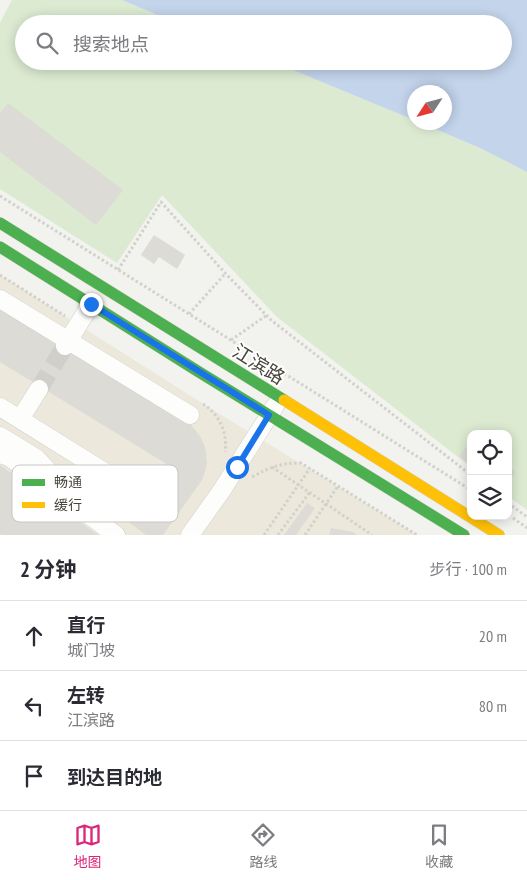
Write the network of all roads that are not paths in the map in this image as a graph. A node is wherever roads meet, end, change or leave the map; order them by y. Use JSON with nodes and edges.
{"nodes":[{"id":1,"x":0,"y":223,"type":"edge"},
{"id":2,"x":0,"y":247,"type":"edge"},
{"id":3,"x":0,"y":299,"type":"edge"},
{"id":4,"x":91,"y":304,"type":"junction"},
{"id":5,"x":67,"y":344,"type":"junction"},
{"id":6,"x":39,"y":389,"type":"tunnel mouth"},
{"id":7,"x":280,"y":398,"type":"junction"},
{"id":8,"x":0,"y":407,"type":"edge"},
{"id":9,"x":190,"y":415,"type":"dead end"},
{"id":10,"x":269,"y":415,"type":"junction"},
{"id":11,"x":20,"y":419,"type":"junction"},
{"id":12,"x":0,"y":436,"type":"edge"},
{"id":13,"x":0,"y":454,"type":"edge"},
{"id":14,"x":19,"y":465,"type":"edge"},
{"id":15,"x":43,"y":465,"type":"edge"},
{"id":16,"x":93,"y":465,"type":"edge"},
{"id":17,"x":98,"y":522,"type":"edge"},
{"id":18,"x":116,"y":535,"type":"edge"},
{"id":19,"x":190,"y":535,"type":"edge"},
{"id":20,"x":464,"y":535,"type":"edge"},
{"id":21,"x":499,"y":535,"type":"edge"}],
"edges":[{"from":1,"to":7,"type":"main road","name":"江滨路"},
{"from":2,"to":4,"type":"main road","name":"江滨路"},
{"from":3,"to":5,"type":"street"},
{"from":4,"to":5,"type":"street"},
{"from":4,"to":10,"type":"main road","name":"江滨路"},
{"from":5,"to":9,"type":"street"},
{"from":6,"to":11,"type":"street"},
{"from":7,"to":10,"type":"street"},
{"from":7,"to":21,"type":"main road","name":"江滨路"},
{"from":8,"to":11,"type":"street"},
{"from":10,"to":19,"type":"street"},
{"from":10,"to":20,"type":"main road","name":"江滨路"},
{"from":11,"to":16,"type":"street"},
{"from":12,"to":15,"type":"street"},
{"from":13,"to":14,"type":"street"},
{"from":17,"to":18,"type":"street"}]}
